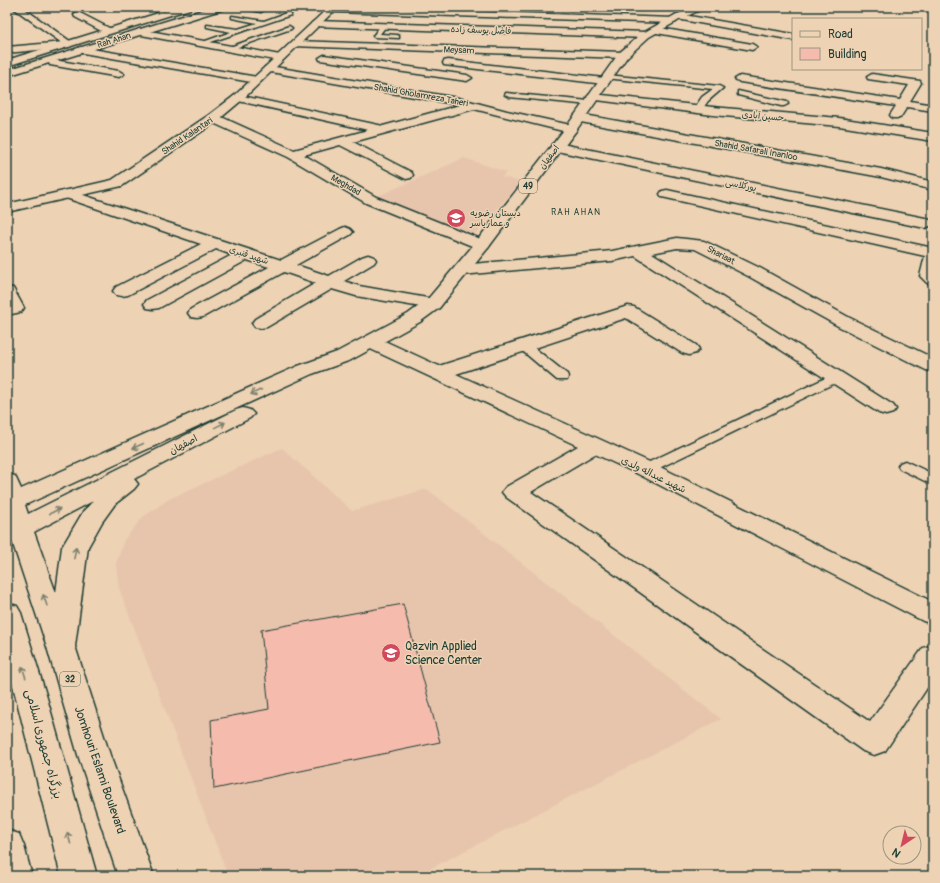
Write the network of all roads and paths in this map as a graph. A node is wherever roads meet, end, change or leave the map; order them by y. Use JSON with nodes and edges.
{"nodes":[{"id":1,"x":16,"y":7,"type":"edge"},
{"id":2,"x":151,"y":7,"type":"edge"},
{"id":3,"x":187,"y":7,"type":"edge"},
{"id":4,"x":202,"y":7,"type":"edge"},
{"id":5,"x":221,"y":7,"type":"edge"},
{"id":6,"x":240,"y":7,"type":"edge"},
{"id":7,"x":702,"y":7,"type":"edge"},
{"id":8,"x":7,"y":8,"type":"edge"},
{"id":9,"x":334,"y":8,"type":"edge"},
{"id":10,"x":261,"y":10,"type":"dead end"},
{"id":11,"x":164,"y":14,"type":"junction"},
{"id":12,"x":289,"y":14,"type":"dead end"},
{"id":13,"x":78,"y":15,"type":"dead end"},
{"id":14,"x":234,"y":17,"type":"dead end"},
{"id":15,"x":676,"y":18,"type":"junction"},
{"id":16,"x":265,"y":22,"type":"junction"},
{"id":17,"x":316,"y":24,"type":"junction"},
{"id":18,"x":208,"y":26,"type":"dead end"},
{"id":19,"x":383,"y":26,"type":"junction"},
{"id":20,"x":289,"y":28,"type":"dead end"},
{"id":21,"x":108,"y":31,"type":"junction"},
{"id":22,"x":239,"y":31,"type":"junction"},
{"id":23,"x":139,"y":32,"type":"junction"},
{"id":24,"x":650,"y":32,"type":"junction"},
{"id":25,"x":397,"y":37,"type":"dead end"},
{"id":26,"x":792,"y":37,"type":"edge"},
{"id":27,"x":203,"y":43,"type":"junction"},
{"id":28,"x":295,"y":44,"type":"junction"},
{"id":29,"x":76,"y":46,"type":"junction"},
{"id":30,"x":230,"y":48,"type":"junction"},
{"id":31,"x":752,"y":48,"type":"dead end"},
{"id":32,"x":425,"y":49,"type":"junction"},
{"id":33,"x":7,"y":50,"type":"edge"},
{"id":34,"x":623,"y":55,"type":"junction"},
{"id":35,"x":280,"y":58,"type":"junction"},
{"id":36,"x":324,"y":58,"type":"dead end"},
{"id":37,"x":438,"y":62,"type":"dead end"},
{"id":38,"x":7,"y":63,"type":"edge"},
{"id":39,"x":54,"y":64,"type":"junction"},
{"id":40,"x":388,"y":67,"type":"junction"},
{"id":41,"x":7,"y":68,"type":"edge"},
{"id":42,"x":269,"y":69,"type":"junction"},
{"id":43,"x":7,"y":73,"type":"edge"},
{"id":44,"x":119,"y":74,"type":"dead end"},
{"id":45,"x":872,"y":77,"type":"dead end"},
{"id":46,"x":7,"y":78,"type":"edge"},
{"id":47,"x":474,"y":79,"type":"dead end"},
{"id":48,"x":605,"y":79,"type":"junction"},
{"id":49,"x":740,"y":79,"type":"dead end"},
{"id":50,"x":257,"y":80,"type":"junction"},
{"id":51,"x":355,"y":84,"type":"junction"},
{"id":52,"x":813,"y":91,"type":"junction"},
{"id":53,"x":741,"y":93,"type":"dead end"},
{"id":54,"x":509,"y":95,"type":"dead end"},
{"id":55,"x":238,"y":98,"type":"junction"},
{"id":56,"x":591,"y":100,"type":"junction"},
{"id":57,"x":784,"y":104,"type":"junction"},
{"id":58,"x":903,"y":104,"type":"junction"},
{"id":59,"x":474,"y":105,"type":"junction"},
{"id":60,"x":933,"y":108,"type":"edge"},
{"id":61,"x":698,"y":109,"type":"junction"},
{"id":62,"x":758,"y":115,"type":"junction"},
{"id":63,"x":213,"y":118,"type":"junction"},
{"id":64,"x":575,"y":123,"type":"junction"},
{"id":65,"x":747,"y":125,"type":"dead end"},
{"id":66,"x":689,"y":127,"type":"dead end"},
{"id":67,"x":887,"y":129,"type":"junction"},
{"id":68,"x":383,"y":130,"type":"junction"},
{"id":69,"x":735,"y":134,"type":"dead end"},
{"id":70,"x":677,"y":135,"type":"junction"},
{"id":71,"x":933,"y":136,"type":"edge"},
{"id":72,"x":342,"y":141,"type":"junction"},
{"id":73,"x":724,"y":144,"type":"junction"},
{"id":74,"x":557,"y":147,"type":"junction"},
{"id":75,"x":293,"y":154,"type":"junction"},
{"id":76,"x":406,"y":176,"type":"dead end"},
{"id":77,"x":933,"y":186,"type":"edge"},
{"id":78,"x":754,"y":188,"type":"junction"},
{"id":79,"x":68,"y":194,"type":"junction"},
{"id":80,"x":667,"y":194,"type":"dead end"},
{"id":81,"x":7,"y":208,"type":"edge"},
{"id":82,"x":733,"y":208,"type":"junction"},
{"id":83,"x":925,"y":223,"type":"dead end"},
{"id":84,"x":345,"y":232,"type":"dead end"},
{"id":85,"x":214,"y":244,"type":"junction"},
{"id":86,"x":482,"y":245,"type":"junction"},
{"id":87,"x":638,"y":251,"type":"junction"},
{"id":88,"x":246,"y":254,"type":"junction"},
{"id":89,"x":933,"y":254,"type":"edge"},
{"id":90,"x":368,"y":260,"type":"dead end"},
{"id":91,"x":282,"y":266,"type":"junction"},
{"id":92,"x":462,"y":270,"type":"junction"},
{"id":93,"x":933,"y":279,"type":"edge"},
{"id":94,"x":331,"y":282,"type":"junction"},
{"id":95,"x":122,"y":291,"type":"dead end"},
{"id":96,"x":7,"y":292,"type":"edge"},
{"id":97,"x":153,"y":304,"type":"dead end"},
{"id":98,"x":433,"y":304,"type":"junction"},
{"id":99,"x":7,"y":310,"type":"edge"},
{"id":100,"x":197,"y":313,"type":"dead end"},
{"id":101,"x":261,"y":323,"type":"dead end"},
{"id":102,"x":371,"y":342,"type":"junction"},
{"id":103,"x":523,"y":345,"type":"junction"},
{"id":104,"x":689,"y":349,"type":"dead end"},
{"id":105,"x":344,"y":356,"type":"junction"},
{"id":106,"x":933,"y":366,"type":"edge"},
{"id":107,"x":438,"y":373,"type":"junction"},
{"id":108,"x":562,"y":377,"type":"dead end"},
{"id":109,"x":836,"y":378,"type":"junction"},
{"id":110,"x":886,"y":409,"type":"dead end"},
{"id":111,"x":595,"y":445,"type":"junction"},
{"id":112,"x":158,"y":458,"type":"junction"},
{"id":113,"x":905,"y":466,"type":"dead end"},
{"id":114,"x":646,"y":469,"type":"junction"},
{"id":115,"x":933,"y":480,"type":"edge"},
{"id":116,"x":11,"y":510,"type":"edge"},
{"id":117,"x":7,"y":613,"type":"edge"},
{"id":118,"x":933,"y":614,"type":"edge"},
{"id":119,"x":61,"y":647,"type":"junction"},
{"id":120,"x":933,"y":656,"type":"edge"},
{"id":121,"x":7,"y":846,"type":"edge"},
{"id":122,"x":14,"y":876,"type":"edge"},
{"id":123,"x":79,"y":876,"type":"edge"},
{"id":124,"x":136,"y":876,"type":"edge"}],
"edges":[{"from":1,"to":8,"type":"main road"},
{"from":1,"to":29,"type":"main road"},
{"from":2,"to":11,"type":"lane"},
{"from":3,"to":11,"type":"main road"},
{"from":4,"to":29,"type":"main road","name":"Rah Ahan"},
{"from":5,"to":23,"type":"main road","name":"Rah Ahan"},
{"from":6,"to":10,"type":"lane"},
{"from":7,"to":15,"type":"main road","name":"اصفهان","number":"49"},
{"from":9,"to":15,"type":"main road"},
{"from":9,"to":17,"type":"main road","name":"Shahid Kalantari"},
{"from":11,"to":21,"type":"main road"},
{"from":12,"to":16,"type":"lane"},
{"from":13,"to":21,"type":"main road"},
{"from":14,"to":16,"type":"lane"},
{"from":15,"to":24,"type":"main road","name":"اصفهان","number":"49"},
{"from":15,"to":26,"type":"main road"},
{"from":16,"to":22,"type":"lane"},
{"from":17,"to":19,"type":"main road","name":"فاضل یوسف زاده"},
{"from":17,"to":28,"type":"main road","name":"Shahid Kalantari"},
{"from":18,"to":22,"type":"lane"},
{"from":19,"to":24,"type":"main road","name":"فاضل یوسف زاده"},
{"from":19,"to":25,"type":"lane"},
{"from":20,"to":30,"type":"lane"},
{"from":21,"to":29,"type":"main road"},
{"from":22,"to":27,"type":"lane"},
{"from":23,"to":27,"type":"main road"},
{"from":23,"to":29,"type":"main road","name":"Rah Ahan"},
{"from":24,"to":31,"type":"main road","name":"فاضل یوسف زاده"},
{"from":24,"to":34,"type":"main road","name":"اصفهان","number":"49"},
{"from":27,"to":30,"type":"main road"},
{"from":28,"to":32,"type":"main road","name":"Meysam"},
{"from":28,"to":35,"type":"main road","name":"Shahid Kalantari"},
{"from":29,"to":33,"type":"main road"},
{"from":29,"to":38,"type":"main road"},
{"from":29,"to":39,"type":"main road"},
{"from":29,"to":41,"type":"main road","name":"Rah Ahan"},
{"from":29,"to":43,"type":"main road","name":"Rah Ahan"},
{"from":29,"to":50,"type":"main road"},
{"from":30,"to":35,"type":"main road"},
{"from":32,"to":34,"type":"main road","name":"Meysam"},
{"from":32,"to":40,"type":"main road"},
{"from":34,"to":48,"type":"main road","name":"اصفهان","number":"49"},
{"from":35,"to":42,"type":"main road","name":"Shahid Kalantari"},
{"from":36,"to":40,"type":"main road"},
{"from":37,"to":48,"type":"main road"},
{"from":39,"to":44,"type":"main road"},
{"from":39,"to":46,"type":"main road"},
{"from":40,"to":47,"type":"main road"},
{"from":40,"to":51,"type":"main road"},
{"from":42,"to":50,"type":"main road","name":"Shahid Kalantari"},
{"from":42,"to":51,"type":"main road","name":"Shahid Gholamreza Taheri"},
{"from":45,"to":58,"type":"main road"},
{"from":48,"to":56,"type":"main road","name":"اصفهان","number":"49"},
{"from":48,"to":61,"type":"lane"},
{"from":49,"to":52,"type":"main road"},
{"from":50,"to":55,"type":"main road","name":"Shahid Kalantari"},
{"from":51,"to":59,"type":"main road","name":"Shahid Gholamreza Taheri"},
{"from":52,"to":57,"type":"main road"},
{"from":52,"to":58,"type":"main road"},
{"from":53,"to":57,"type":"lane"},
{"from":54,"to":56,"type":"lane"},
{"from":55,"to":63,"type":"main road","name":"Shahid Kalantari"},
{"from":55,"to":68,"type":"main road"},
{"from":56,"to":61,"type":"main road","name":"حسین آبادی"},
{"from":56,"to":64,"type":"main road","name":"اصفهان","number":"49"},
{"from":57,"to":62,"type":"main road"},
{"from":58,"to":60,"type":"main road"},
{"from":58,"to":67,"type":"main road"},
{"from":59,"to":64,"type":"main road","name":"Shahid Gholamreza Taheri"},
{"from":59,"to":68,"type":"main road"},
{"from":61,"to":62,"type":"main road","name":"حسین آبادی"},
{"from":62,"to":65,"type":"main road"},
{"from":62,"to":67,"type":"main road","name":"حسین آبادی"},
{"from":63,"to":75,"type":"main road","name":"Meghdad"},
{"from":63,"to":79,"type":"main road","name":"Shahid Kalantari"},
{"from":64,"to":70,"type":"main road","name":"Shahid Safarali Inanloo"},
{"from":64,"to":74,"type":"main road","name":"اصفهان","number":"49"},
{"from":66,"to":70,"type":"main road"},
{"from":67,"to":71,"type":"main road","name":"حسین آبادی"},
{"from":68,"to":72,"type":"main road"},
{"from":69,"to":73,"type":"main road"},
{"from":70,"to":73,"type":"main road","name":"Shahid Safarali Inanloo"},
{"from":72,"to":75,"type":"main road"},
{"from":72,"to":76,"type":"main road"},
{"from":73,"to":77,"type":"main road","name":"Shahid Safarali Inanloo"},
{"from":74,"to":78,"type":"main road","name":"پورکلاسی"},
{"from":74,"to":86,"type":"main road","name":"اصفهان","number":"49"},
{"from":75,"to":86,"type":"main road","name":"Meghdad"},
{"from":78,"to":82,"type":"main road"},
{"from":78,"to":83,"type":"main road","name":"پورکلاسی"},
{"from":79,"to":81,"type":"main road","name":"Shahid Kalantari"},
{"from":79,"to":85,"type":"main road","name":"شهید قنبری"},
{"from":80,"to":82,"type":"main road"},
{"from":82,"to":89,"type":"main road"},
{"from":84,"to":91,"type":"main road"},
{"from":85,"to":88,"type":"main road","name":"شهید قنبری"},
{"from":85,"to":95,"type":"main road"},
{"from":86,"to":92,"type":"main road","name":"اصفهان","number":"49"},
{"from":87,"to":92,"type":"main road","name":"Shariaat"},
{"from":87,"to":106,"type":"main road","name":"Shariaat"},
{"from":87,"to":109,"type":"main road"},
{"from":88,"to":91,"type":"main road","name":"شهید قنبری"},
{"from":88,"to":97,"type":"main road"},
{"from":89,"to":93,"type":"main road"},
{"from":90,"to":94,"type":"main road"},
{"from":91,"to":94,"type":"main road","name":"شهید قنبری"},
{"from":91,"to":100,"type":"main road"},
{"from":92,"to":98,"type":"main road","name":"اصفهان","number":"49"},
{"from":94,"to":98,"type":"main road","name":"شهید قنبری"},
{"from":94,"to":101,"type":"main road"},
{"from":96,"to":99,"type":"main road"},
{"from":98,"to":102,"type":"main road","name":"اصفهان","number":"49"},
{"from":102,"to":105,"type":"main road","name":"اصفهان","number":"49"},
{"from":102,"to":107,"type":"main road","name":"شهید عبداله ولدی"},
{"from":103,"to":104,"type":"main road"},
{"from":103,"to":107,"type":"main road"},
{"from":103,"to":108,"type":"lane"},
{"from":112,"to":105,"type":"main road","name":"اصفهان","one_way":true},
{"from":105,"to":116,"type":"main road","name":"اصفهان","one_way":true},
{"from":107,"to":111,"type":"main road","name":"شهید عبداله ولدی"},
{"from":109,"to":110,"type":"main road"},
{"from":109,"to":114,"type":"lane"},
{"from":111,"to":114,"type":"main road","name":"شهید عبداله ولدی"},
{"from":111,"to":120,"type":"main road"},
{"from":116,"to":112,"type":"main road","name":"اصفهان","one_way":true},
{"from":119,"to":112,"type":"main road","one_way":true},
{"from":113,"to":115,"type":"lane"},
{"from":114,"to":118,"type":"main road","name":"شهید عبداله ولدی"},
{"from":119,"to":116,"type":"main road","name":"Jomhouri Eslami Boulevard","number":"32","one_way":true},
{"from":123,"to":117,"type":"main road","name":"بزرگراه جمهوری اسلامی","one_way":true},
{"from":119,"to":124,"type":"main road","name":"Jomhouri Eslami Boulevard","number":"32"},
{"from":121,"to":122,"type":"main road"}]}
